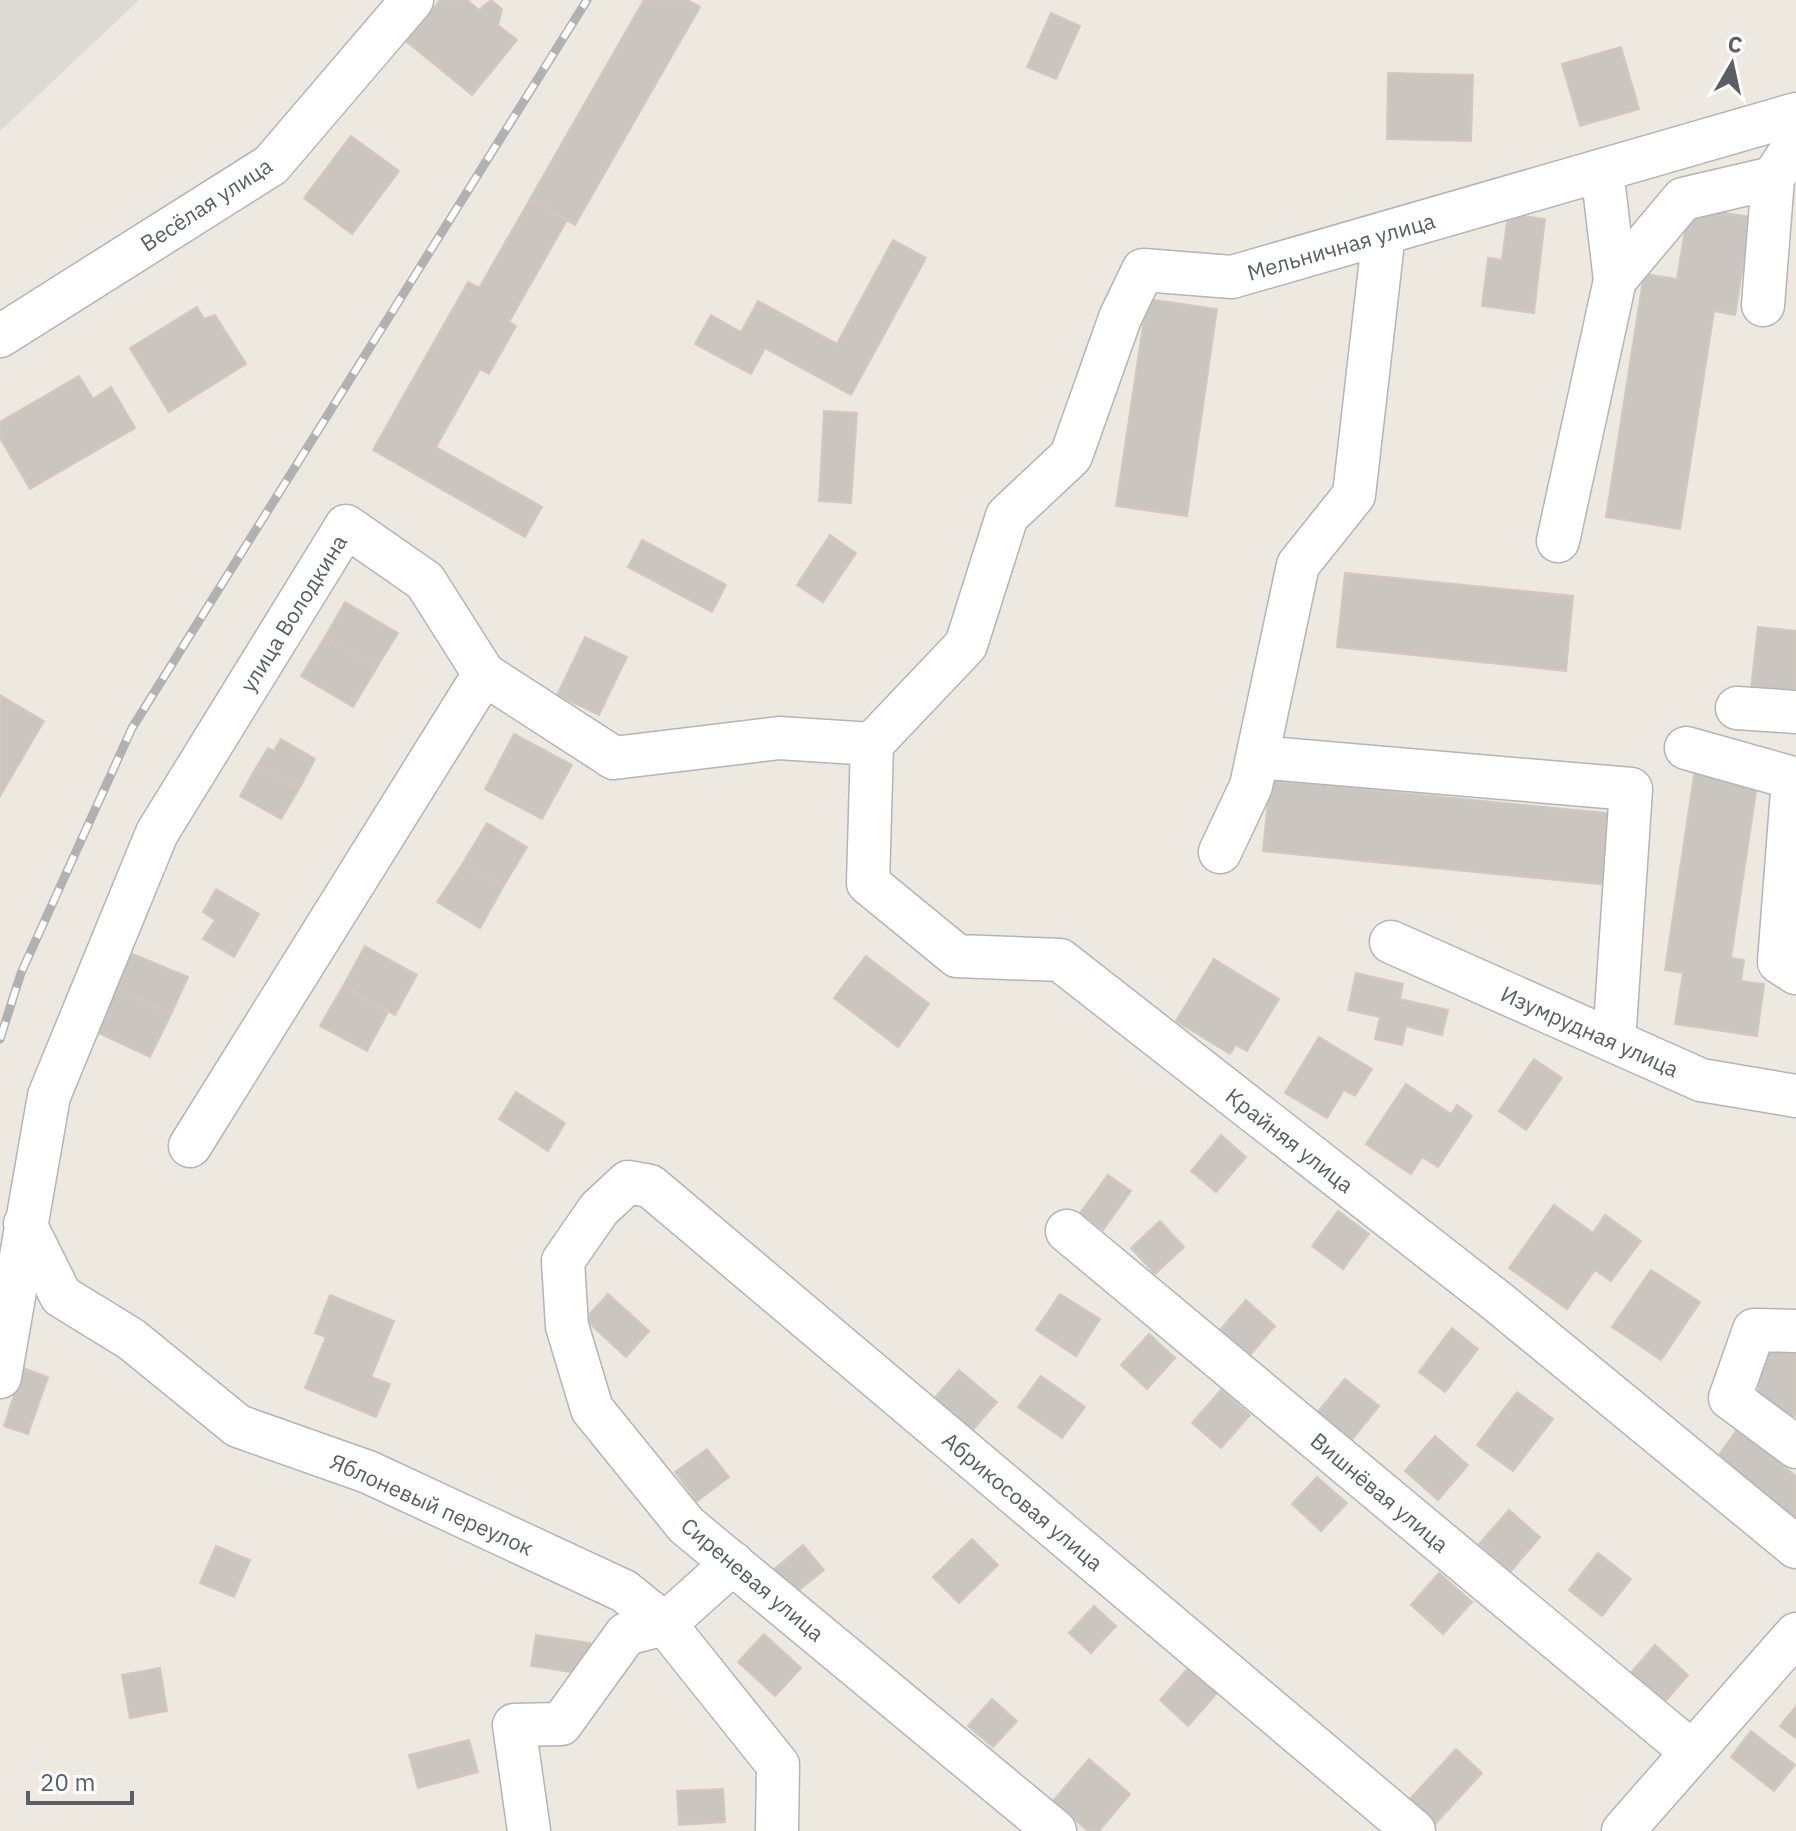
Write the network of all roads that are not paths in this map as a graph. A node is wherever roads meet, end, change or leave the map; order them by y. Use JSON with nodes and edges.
{"nodes":[{"id":1,"x":412,"y":0,"type":"edge"},
{"id":2,"x":1796,"y":114,"type":"edge"},
{"id":3,"x":1796,"y":143,"type":"edge"},
{"id":4,"x":1773,"y":178,"type":"junction"},
{"id":5,"x":1604,"y":182,"type":"junction"},
{"id":6,"x":1670,"y":215,"type":"junction"},
{"id":7,"x":1384,"y":233,"type":"junction"},
{"id":8,"x":1615,"y":280,"type":"junction"},
{"id":9,"x":1763,"y":305,"type":"dead end"},
{"id":10,"x":0,"y":336,"type":"edge"},
{"id":11,"x":1558,"y":541,"type":"dead end"},
{"id":12,"x":484,"y":674,"type":"junction"},
{"id":13,"x":1737,"y":708,"type":"dead end"},
{"id":14,"x":1796,"y":712,"type":"edge"},
{"id":15,"x":872,"y":744,"type":"junction"},
{"id":16,"x":1686,"y":748,"type":"dead end"},
{"id":17,"x":1257,"y":757,"type":"junction"},
{"id":18,"x":1220,"y":852,"type":"dead end"},
{"id":19,"x":1391,"y":942,"type":"dead end"},
{"id":20,"x":1796,"y":973,"type":"edge"},
{"id":21,"x":1614,"y":1041,"type":"junction"},
{"id":22,"x":1796,"y":1096,"type":"edge"},
{"id":23,"x":190,"y":1146,"type":"dead end"},
{"id":24,"x":628,"y":1182,"type":"joint"},
{"id":25,"x":25,"y":1224,"type":"junction"},
{"id":26,"x":1067,"y":1231,"type":"dead end"},
{"id":27,"x":1796,"y":1331,"type":"edge"},
{"id":28,"x":0,"y":1377,"type":"edge"},
{"id":29,"x":1796,"y":1447,"type":"edge"},
{"id":30,"x":1796,"y":1547,"type":"edge"},
{"id":31,"x":733,"y":1563,"type":"junction"},
{"id":32,"x":665,"y":1624,"type":"junction"},
{"id":33,"x":1796,"y":1634,"type":"edge"},
{"id":34,"x":1692,"y":1752,"type":"junction"},
{"id":35,"x":529,"y":1831,"type":"edge"},
{"id":36,"x":777,"y":1831,"type":"edge"},
{"id":37,"x":1055,"y":1831,"type":"edge"},
{"id":38,"x":1414,"y":1831,"type":"edge"},
{"id":39,"x":1623,"y":1831,"type":"edge"}],
"edges":[{"from":1,"to":10,"type":"street","name":"Весёлая улица"},
{"from":2,"to":5,"type":"street","name":"Мельничная улица"},
{"from":3,"to":4,"type":"street"},
{"from":4,"to":6,"type":"street"},
{"from":4,"to":9,"type":"street"},
{"from":5,"to":6,"type":"street"},
{"from":5,"to":7,"type":"street","name":"Мельничная улица"},
{"from":5,"to":8,"type":"street"},
{"from":6,"to":8,"type":"street"},
{"from":7,"to":15,"type":"street","name":"Мельничная улица"},
{"from":7,"to":17,"type":"street"},
{"from":8,"to":11,"type":"street"},
{"from":12,"to":15,"type":"street","name":"улица Володкина"},
{"from":12,"to":23,"type":"street"},
{"from":12,"to":25,"type":"street","name":"улица Володкина"},
{"from":13,"to":14,"type":"street"},
{"from":15,"to":30,"type":"street","name":"Крайняя улица"},
{"from":16,"to":20,"type":"street"},
{"from":17,"to":18,"type":"street"},
{"from":17,"to":21,"type":"street"},
{"from":19,"to":21,"type":"street","name":"Изумрудная улица"},
{"from":21,"to":22,"type":"street","name":"Изумрудная улица"},
{"from":24,"to":31,"type":"street","name":"Сиреневая улица"},
{"from":24,"to":38,"type":"street","name":"Абрикосовая улица"},
{"from":25,"to":28,"type":"street"},
{"from":25,"to":32,"type":"street","name":"Яблоневый переулок"},
{"from":26,"to":34,"type":"street","name":"Вишнёвая улица"},
{"from":27,"to":29,"type":"street"},
{"from":31,"to":32,"type":"street"},
{"from":31,"to":37,"type":"street","name":"Сиреневая улица"},
{"from":32,"to":35,"type":"street"},
{"from":32,"to":36,"type":"street","name":"Яблоневый переулок"},
{"from":33,"to":34,"type":"street"},
{"from":34,"to":39,"type":"street"}]}
